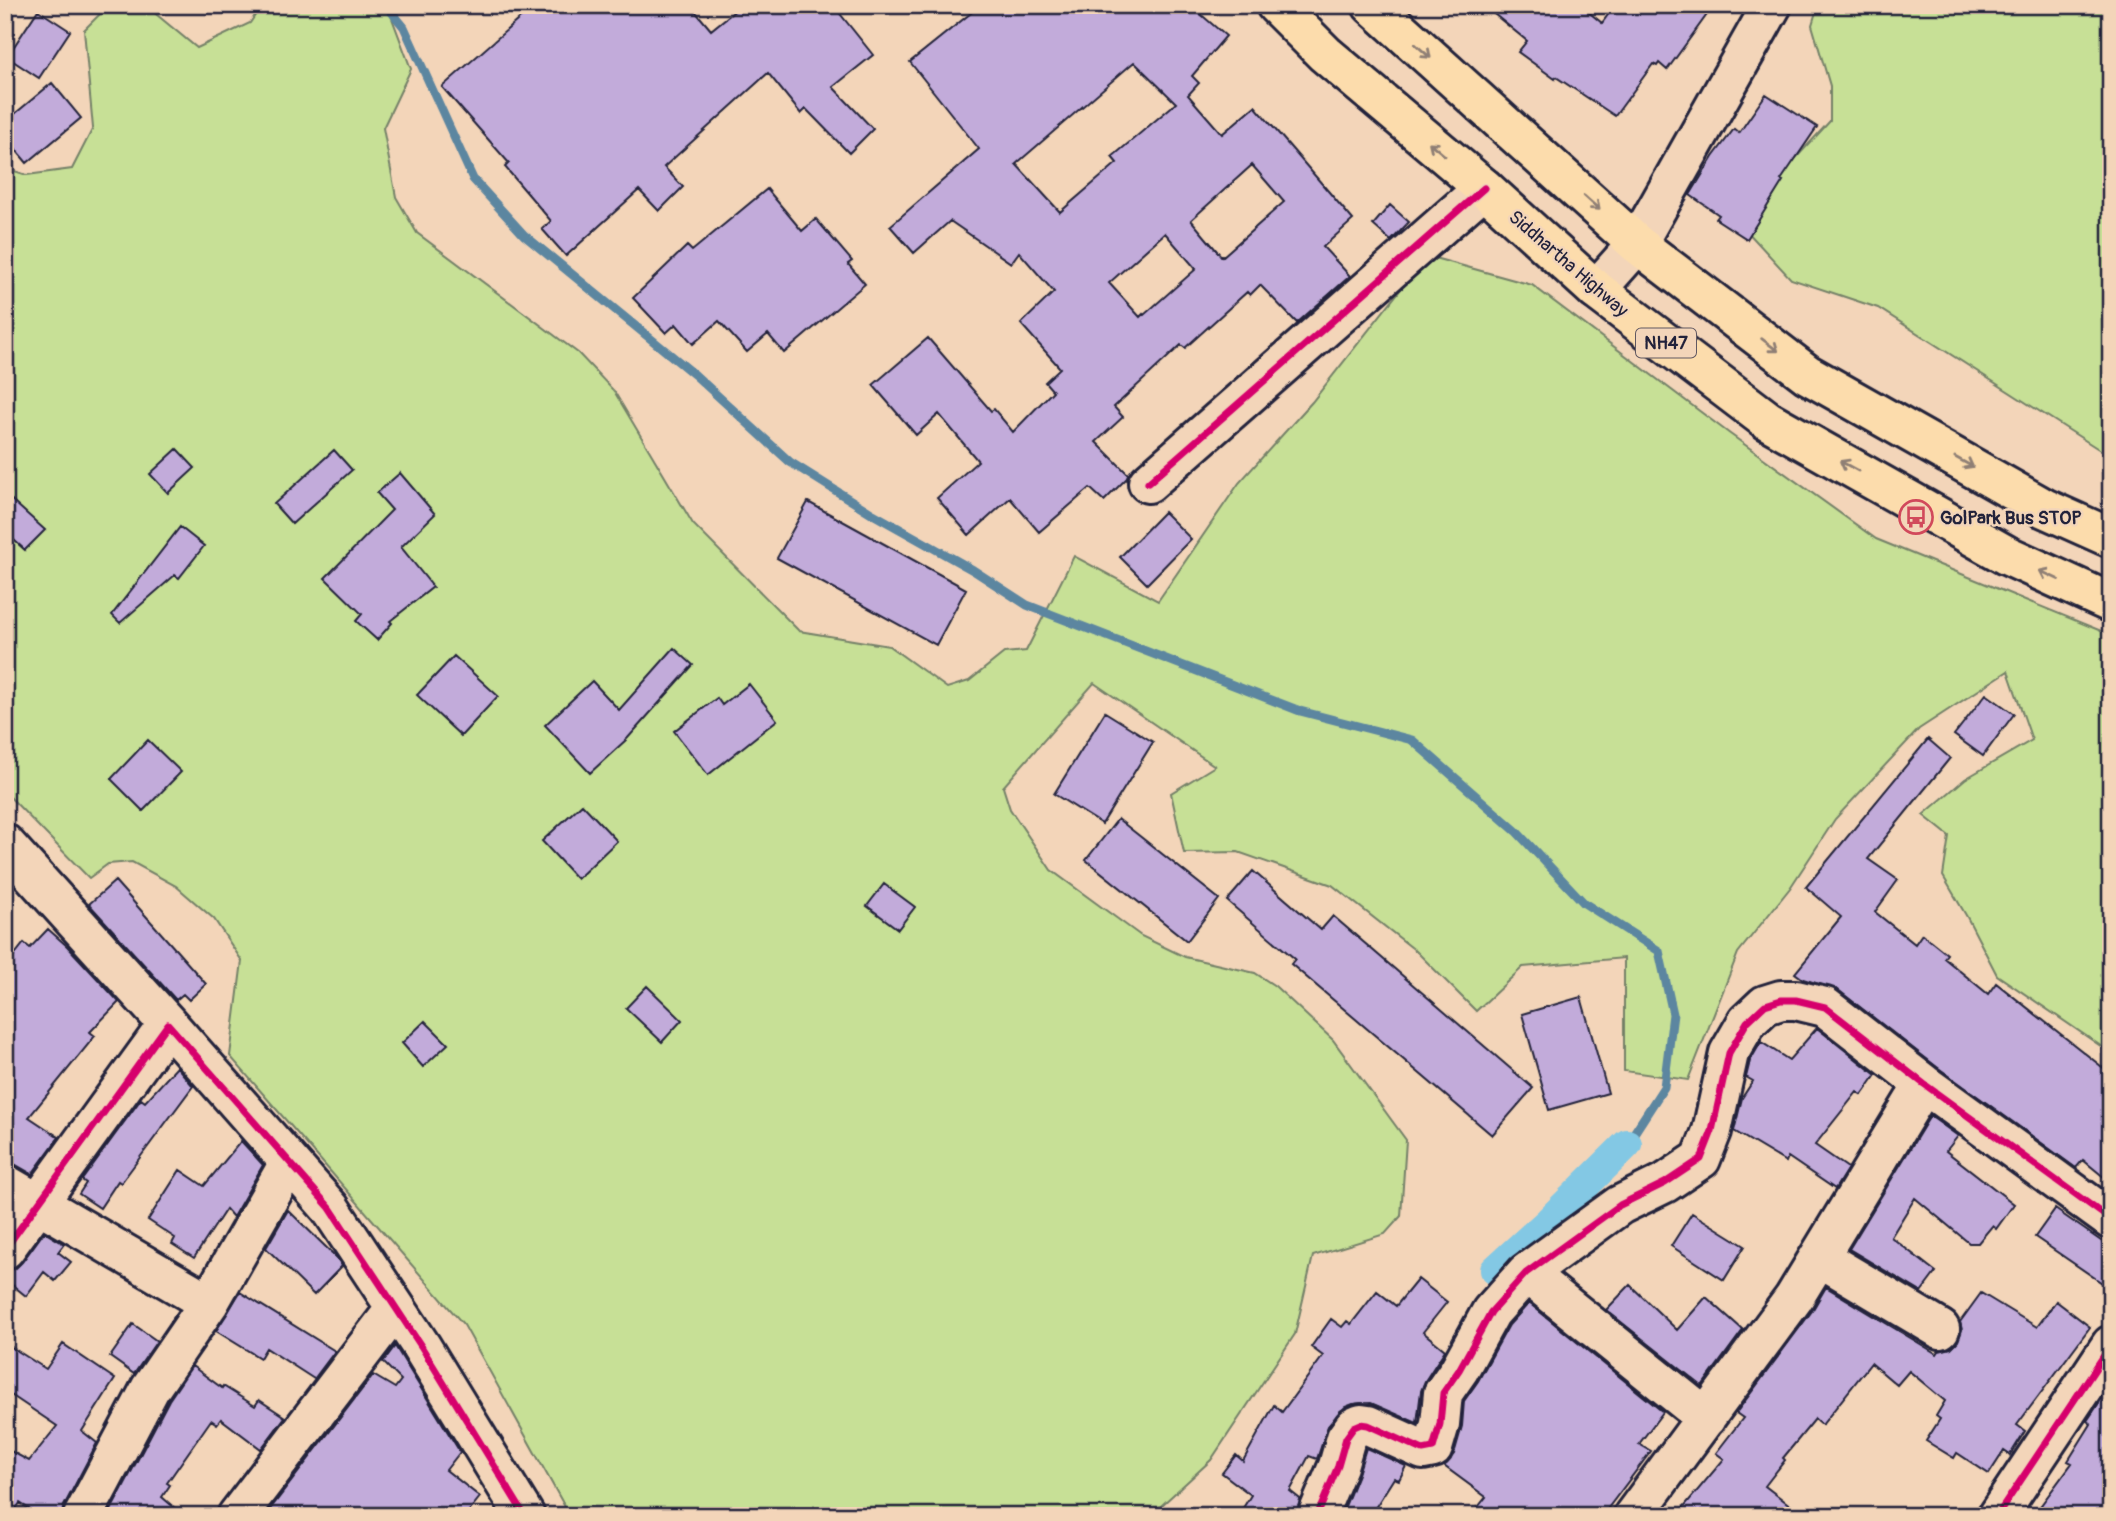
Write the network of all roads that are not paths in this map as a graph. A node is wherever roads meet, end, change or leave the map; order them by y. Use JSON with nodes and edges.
{"nodes":[{"id":1,"x":1276,"y":5,"type":"edge"},
{"id":2,"x":1372,"y":5,"type":"edge"},
{"id":3,"x":1772,"y":5,"type":"edge"},
{"id":4,"x":1484,"y":188,"type":"junction"},
{"id":5,"x":1637,"y":244,"type":"junction"},
{"id":6,"x":1596,"y":290,"type":"junction"},
{"id":7,"x":1148,"y":483,"type":"dead end"},
{"id":8,"x":2111,"y":538,"type":"edge"},
{"id":9,"x":2111,"y":603,"type":"edge"},
{"id":10,"x":5,"y":844,"type":"edge"},
{"id":11,"x":168,"y":1024,"type":"junction"},
{"id":12,"x":1924,"y":1084,"type":"junction"},
{"id":13,"x":289,"y":1163,"type":"junction"},
{"id":14,"x":5,"y":1184,"type":"edge"},
{"id":15,"x":39,"y":1203,"type":"junction"},
{"id":16,"x":2111,"y":1220,"type":"edge"},
{"id":17,"x":5,"y":1249,"type":"edge"},
{"id":18,"x":1819,"y":1257,"type":"junction"},
{"id":19,"x":1526,"y":1273,"type":"junction"},
{"id":20,"x":209,"y":1303,"type":"junction"},
{"id":21,"x":396,"y":1308,"type":"junction"},
{"id":22,"x":1940,"y":1329,"type":"dead end"},
{"id":23,"x":2111,"y":1345,"type":"edge"},
{"id":24,"x":1706,"y":1418,"type":"junction"},
{"id":25,"x":83,"y":1516,"type":"edge"},
{"id":26,"x":237,"y":1516,"type":"edge"},
{"id":27,"x":525,"y":1516,"type":"edge"},
{"id":28,"x":1317,"y":1516,"type":"edge"},
{"id":29,"x":1633,"y":1516,"type":"edge"},
{"id":30,"x":1997,"y":1516,"type":"edge"}],
"edges":[{"from":4,"to":1,"type":"highway","name":"Siddhartha Highway","number":"NH47","one_way":true},
{"from":2,"to":5,"type":"highway","one_way":true},
{"from":3,"to":5,"type":"street"},
{"from":4,"to":6,"type":"highway","name":"Siddhartha Highway","number":"NH47"},
{"from":4,"to":7,"type":"street"},
{"from":5,"to":6,"type":"street"},
{"from":5,"to":8,"type":"highway","one_way":true},
{"from":9,"to":6,"type":"highway","name":"Siddhartha Highway","number":"NH47","one_way":true},
{"from":10,"to":11,"type":"street"},
{"from":11,"to":13,"type":"street"},
{"from":11,"to":15,"type":"street"},
{"from":12,"to":16,"type":"street"},
{"from":12,"to":18,"type":"street"},
{"from":12,"to":19,"type":"street"},
{"from":13,"to":20,"type":"street"},
{"from":13,"to":21,"type":"street"},
{"from":14,"to":15,"type":"street"},
{"from":15,"to":17,"type":"street"},
{"from":15,"to":20,"type":"street"},
{"from":18,"to":22,"type":"street"},
{"from":18,"to":24,"type":"street"},
{"from":19,"to":24,"type":"street"},
{"from":19,"to":28,"type":"street"},
{"from":20,"to":25,"type":"street"},
{"from":21,"to":26,"type":"street"},
{"from":21,"to":27,"type":"street"},
{"from":23,"to":30,"type":"street"},
{"from":24,"to":29,"type":"street"}]}
